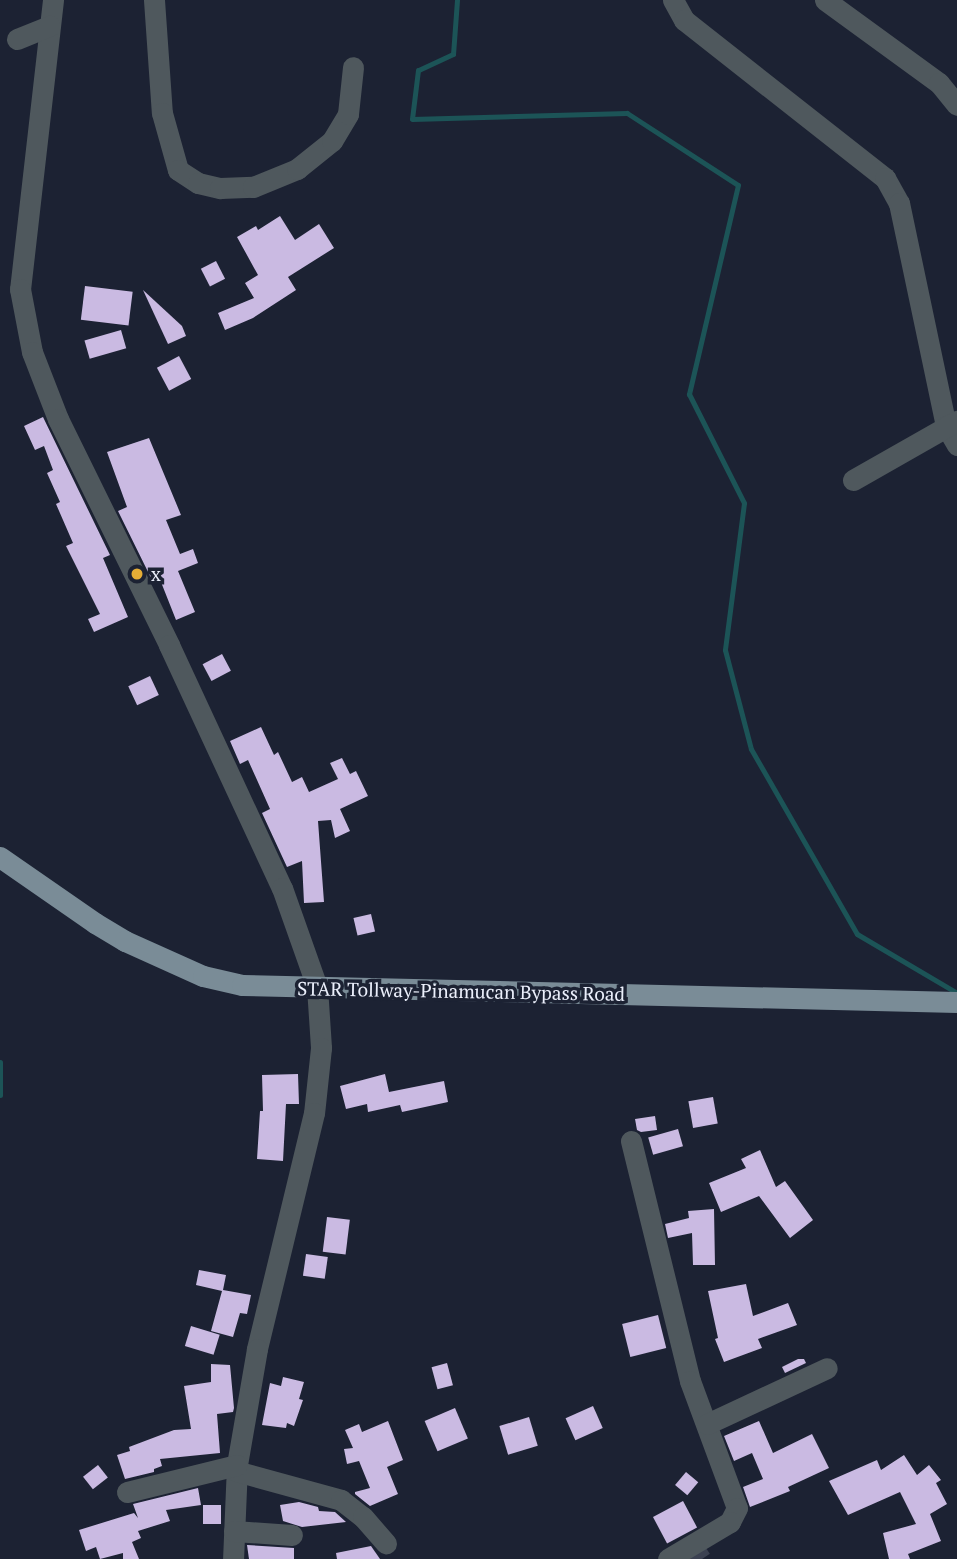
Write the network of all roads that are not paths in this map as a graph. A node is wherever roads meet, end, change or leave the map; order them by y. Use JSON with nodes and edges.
{"nodes":[{"id":1,"x":53,"y":0,"type":"edge"},
{"id":2,"x":154,"y":0,"type":"edge"},
{"id":3,"x":673,"y":0,"type":"edge"},
{"id":4,"x":825,"y":0,"type":"edge"},
{"id":5,"x":49,"y":26,"type":"junction"},
{"id":6,"x":16,"y":39,"type":"dead end"},
{"id":7,"x":353,"y":67,"type":"dead end"},
{"id":8,"x":957,"y":105,"type":"edge"},
{"id":9,"x":952,"y":424,"type":"edge"},
{"id":10,"x":957,"y":445,"type":"edge"},
{"id":11,"x":853,"y":480,"type":"dead end"},
{"id":12,"x":0,"y":857,"type":"edge"},
{"id":13,"x":317,"y":987,"type":"junction"},
{"id":14,"x":957,"y":1002,"type":"edge"},
{"id":15,"x":631,"y":1141,"type":"dead end"},
{"id":16,"x":827,"y":1368,"type":"dead end"},
{"id":17,"x":707,"y":1424,"type":"junction"},
{"id":18,"x":237,"y":1468,"type":"junction"},
{"id":19,"x":127,"y":1492,"type":"dead end"},
{"id":20,"x":234,"y":1531,"type":"junction"},
{"id":21,"x":292,"y":1535,"type":"dead end"},
{"id":22,"x":386,"y":1544,"type":"dead end"},
{"id":23,"x":233,"y":1559,"type":"edge"},
{"id":24,"x":668,"y":1559,"type":"edge"}],
"edges":[{"from":1,"to":5,"type":"street"},
{"from":2,"to":7,"type":"street"},
{"from":3,"to":9,"type":"street"},
{"from":4,"to":8,"type":"street"},
{"from":5,"to":6,"type":"street"},
{"from":5,"to":13,"type":"street"},
{"from":9,"to":10,"type":"street"},
{"from":9,"to":11,"type":"street"},
{"from":12,"to":13,"type":"main road","name":"STAR Tollway-Pinamucan Bypass Road"},
{"from":13,"to":14,"type":"main road","name":"STAR Tollway-Pinamucan Bypass Road"},
{"from":13,"to":18,"type":"street"},
{"from":15,"to":17,"type":"street"},
{"from":16,"to":17,"type":"street"},
{"from":17,"to":24,"type":"street"},
{"from":18,"to":19,"type":"street"},
{"from":18,"to":20,"type":"street"},
{"from":18,"to":22,"type":"street"},
{"from":20,"to":21,"type":"street"},
{"from":20,"to":23,"type":"street"}]}
